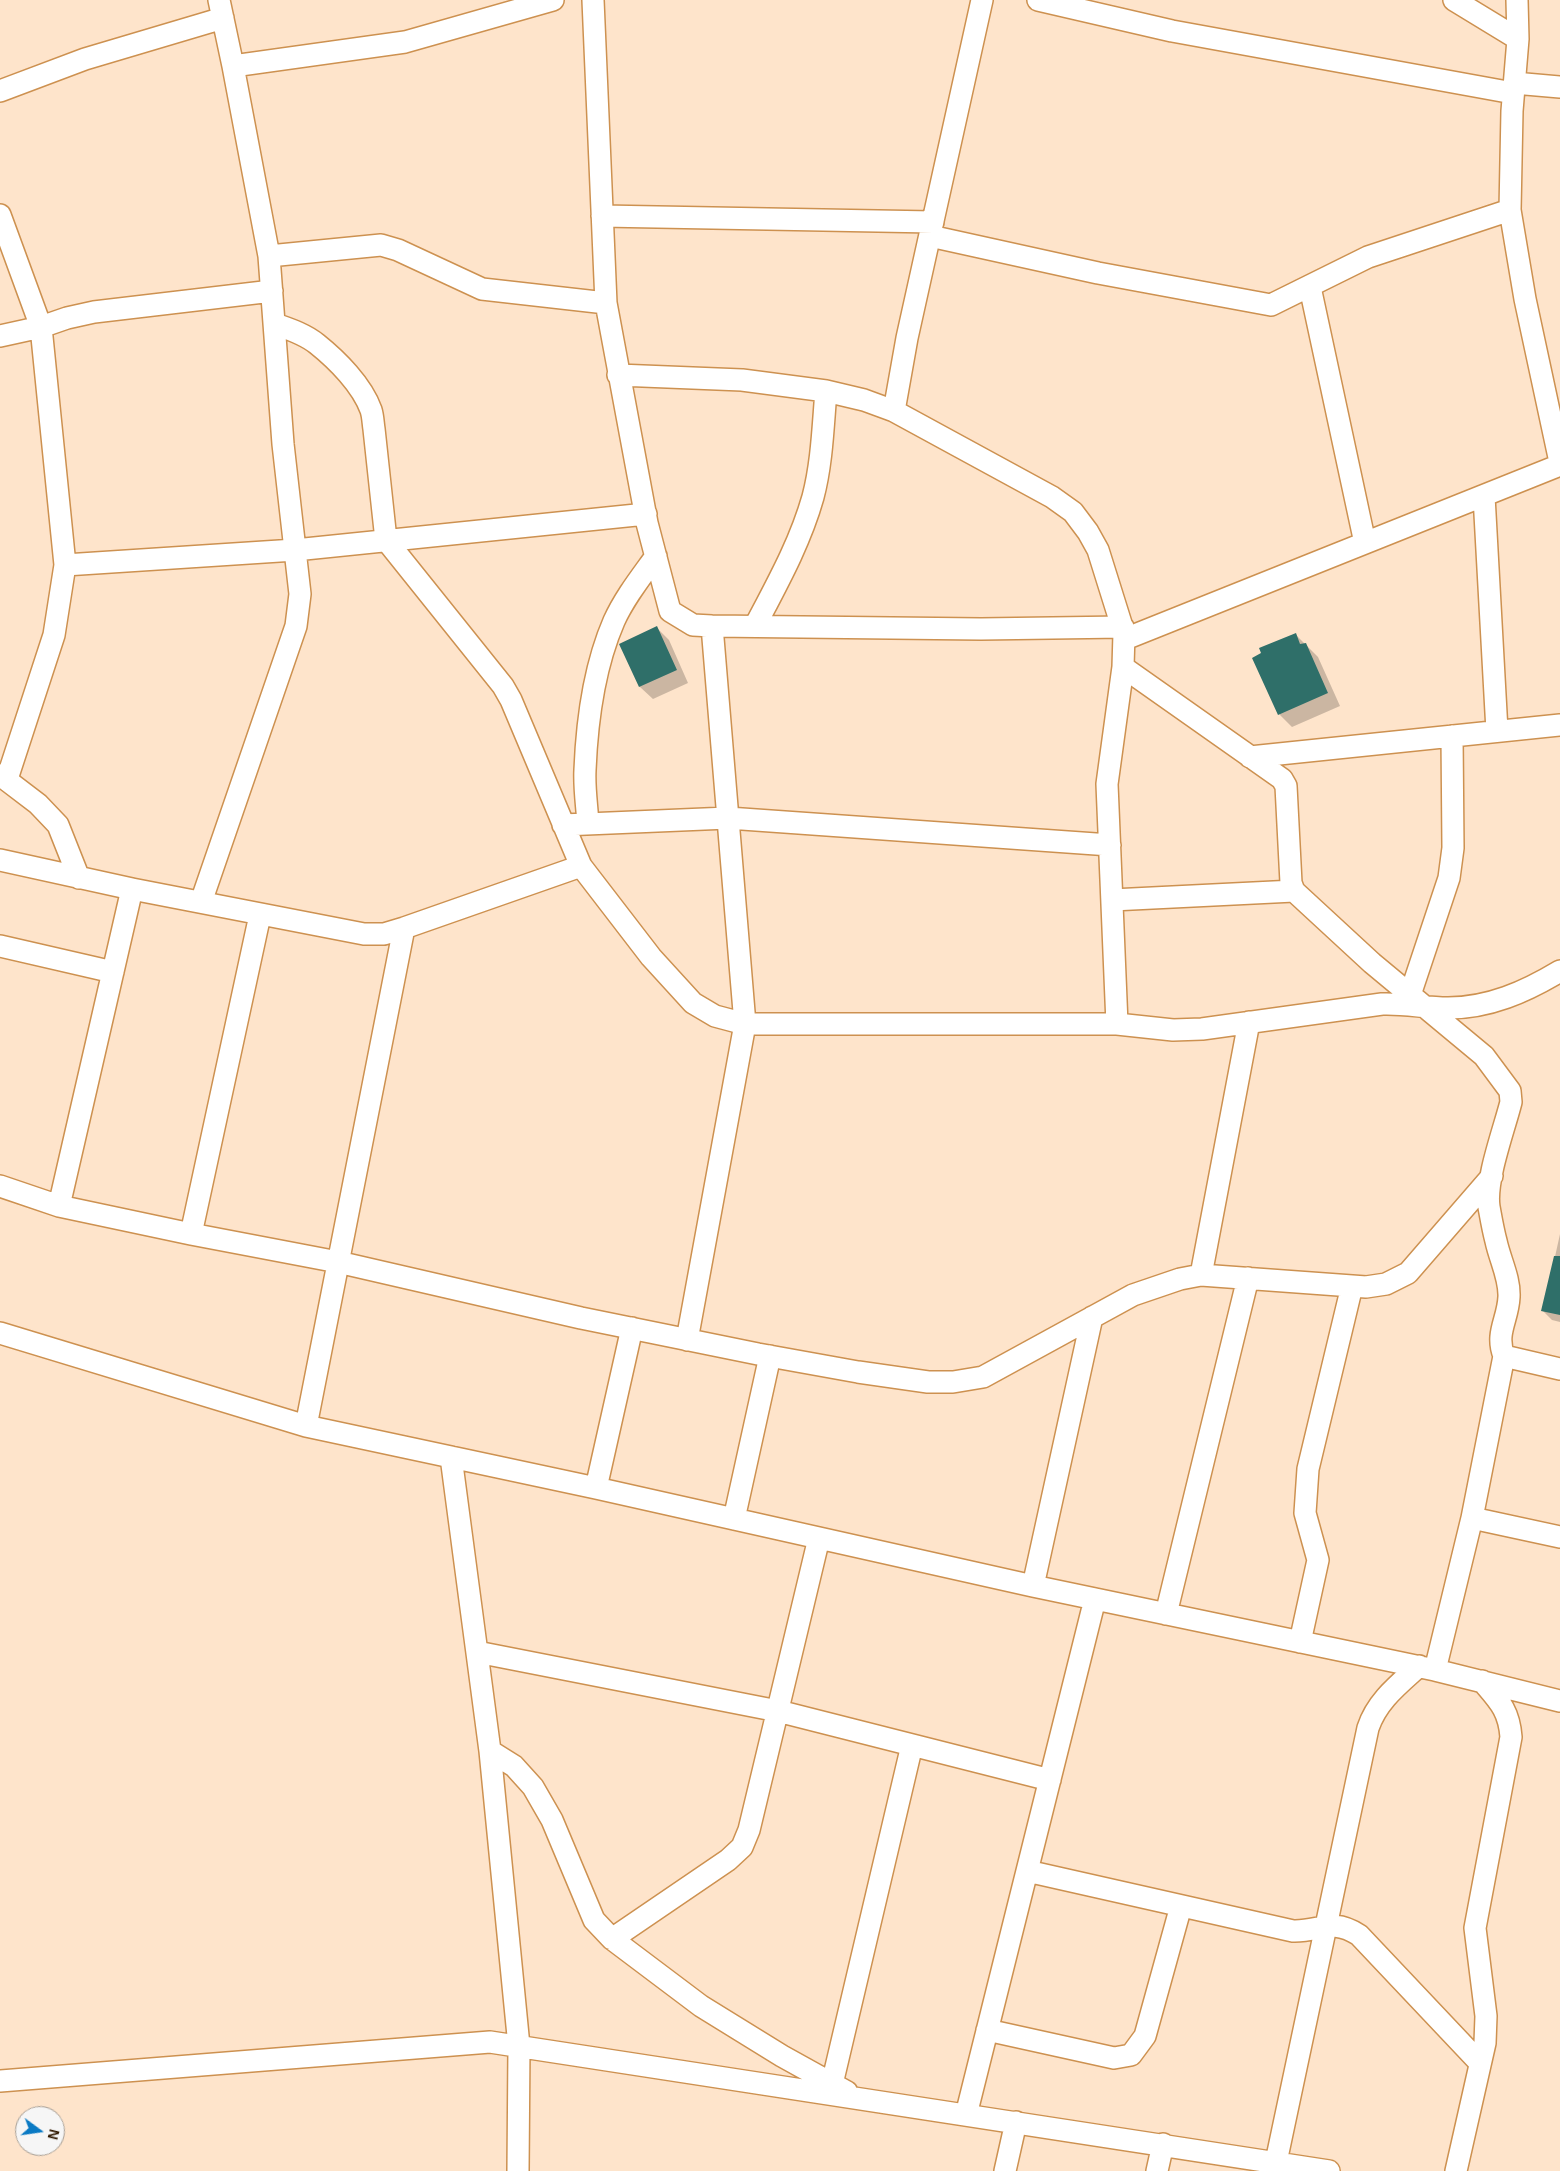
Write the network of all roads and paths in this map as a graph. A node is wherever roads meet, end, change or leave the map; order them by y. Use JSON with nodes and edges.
{"nodes":[{"id":1,"x":553,"y":0,"type":"edge"},
{"id":2,"x":593,"y":0,"type":"edge"},
{"id":3,"x":982,"y":0,"type":"edge"},
{"id":4,"x":1038,"y":0,"type":"edge"},
{"id":5,"x":1454,"y":0,"type":"edge"},
{"id":6,"x":1517,"y":0,"type":"edge"},
{"id":7,"x":221,"y":9,"type":"edge"},
{"id":8,"x":1518,"y":39,"type":"junction"},
{"id":9,"x":234,"y":66,"type":"junction"},
{"id":10,"x":1560,"y":87,"type":"edge"},
{"id":11,"x":1514,"y":88,"type":"junction"},
{"id":12,"x":0,"y":91,"type":"edge"},
{"id":13,"x":1510,"y":210,"type":"junction"},
{"id":14,"x":0,"y":215,"type":"edge"},
{"id":15,"x":602,"y":216,"type":"junction"},
{"id":16,"x":931,"y":229,"type":"junction"},
{"id":17,"x":269,"y":256,"type":"junction"},
{"id":18,"x":1310,"y":286,"type":"junction"},
{"id":19,"x":272,"y":291,"type":"junction"},
{"id":20,"x":606,"y":303,"type":"junction"},
{"id":21,"x":275,"y":324,"type":"junction"},
{"id":22,"x":41,"y":327,"type":"junction"},
{"id":23,"x":0,"y":336,"type":"edge"},
{"id":24,"x":618,"y":375,"type":"junction"},
{"id":25,"x":826,"y":391,"type":"junction"},
{"id":26,"x":894,"y":411,"type":"junction"},
{"id":27,"x":1560,"y":462,"type":"edge"},
{"id":28,"x":1560,"y":465,"type":"edge"},
{"id":29,"x":1484,"y":496,"type":"junction"},
{"id":30,"x":646,"y":514,"type":"junction"},
{"id":31,"x":386,"y":540,"type":"junction"},
{"id":32,"x":1365,"y":543,"type":"junction"},
{"id":33,"x":295,"y":550,"type":"junction"},
{"id":34,"x":656,"y":556,"type":"junction"},
{"id":35,"x":65,"y":565,"type":"junction"},
{"id":36,"x":712,"y":626,"type":"junction"},
{"id":37,"x":755,"y":626,"type":"junction"},
{"id":38,"x":1124,"y":633,"type":"junction"},
{"id":39,"x":1123,"y":667,"type":"junction"},
{"id":40,"x":1560,"y":725,"type":"edge"},
{"id":41,"x":1497,"y":731,"type":"junction"},
{"id":42,"x":1452,"y":736,"type":"junction"},
{"id":43,"x":1250,"y":756,"type":"junction"},
{"id":44,"x":4,"y":777,"type":"edge"},
{"id":45,"x":728,"y":818,"type":"junction"},
{"id":46,"x":588,"y":824,"type":"junction"},
{"id":47,"x":563,"y":825,"type":"junction"},
{"id":48,"x":1110,"y":845,"type":"junction"},
{"id":49,"x":0,"y":860,"type":"edge"},
{"id":50,"x":581,"y":866,"type":"junction"},
{"id":51,"x":79,"y":878,"type":"junction"},
{"id":52,"x":132,"y":889,"type":"junction"},
{"id":53,"x":1294,"y":891,"type":"junction"},
{"id":54,"x":1112,"y":900,"type":"junction"},
{"id":55,"x":201,"y":902,"type":"junction"},
{"id":56,"x":260,"y":915,"type":"junction"},
{"id":57,"x":404,"y":928,"type":"junction"},
{"id":58,"x":0,"y":946,"type":"edge"},
{"id":59,"x":1560,"y":971,"type":"edge"},
{"id":60,"x":113,"y":972,"type":"junction"},
{"id":61,"x":1416,"y":1000,"type":"junction"},
{"id":62,"x":1249,"y":1022,"type":"junction"},
{"id":63,"x":745,"y":1024,"type":"junction"},
{"id":64,"x":1117,"y":1024,"type":"junction"},
{"id":65,"x":1492,"y":1176,"type":"junction"},
{"id":66,"x":0,"y":1186,"type":"edge"},
{"id":67,"x":59,"y":1206,"type":"junction"},
{"id":68,"x":192,"y":1234,"type":"junction"},
{"id":69,"x":338,"y":1262,"type":"junction"},
{"id":70,"x":1201,"y":1275,"type":"junction"},
{"id":71,"x":1248,"y":1278,"type":"junction"},
{"id":72,"x":1352,"y":1286,"type":"junction"},
{"id":73,"x":1092,"y":1317,"type":"junction"},
{"id":74,"x":632,"y":1328,"type":"junction"},
{"id":75,"x":0,"y":1333,"type":"edge"},
{"id":76,"x":686,"y":1340,"type":"junction"},
{"id":77,"x":770,"y":1356,"type":"junction"},
{"id":78,"x":1504,"y":1356,"type":"junction"},
{"id":79,"x":1560,"y":1369,"type":"edge"},
{"id":80,"x":306,"y":1426,"type":"junction"},
{"id":81,"x":451,"y":1458,"type":"junction"},
{"id":82,"x":596,"y":1488,"type":"junction"},
{"id":83,"x":1472,"y":1518,"type":"junction"},
{"id":84,"x":734,"y":1519,"type":"junction"},
{"id":85,"x":1560,"y":1537,"type":"edge"},
{"id":86,"x":819,"y":1538,"type":"junction"},
{"id":87,"x":1033,"y":1586,"type":"junction"},
{"id":88,"x":1095,"y":1599,"type":"junction"},
{"id":89,"x":1166,"y":1614,"type":"junction"},
{"id":90,"x":1300,"y":1642,"type":"junction"},
{"id":91,"x":477,"y":1652,"type":"junction"},
{"id":92,"x":1427,"y":1668,"type":"junction"},
{"id":93,"x":1482,"y":1682,"type":"junction"},
{"id":94,"x":1560,"y":1701,"type":"edge"},
{"id":95,"x":778,"y":1711,"type":"junction"},
{"id":96,"x":912,"y":1745,"type":"junction"},
{"id":97,"x":490,"y":1751,"type":"junction"},
{"id":98,"x":1050,"y":1780,"type":"junction"},
{"id":99,"x":1027,"y":1871,"type":"junction"},
{"id":100,"x":1181,"y":1906,"type":"junction"},
{"id":101,"x":1325,"y":1927,"type":"junction"},
{"id":102,"x":612,"y":1939,"type":"junction"},
{"id":103,"x":987,"y":2030,"type":"junction"},
{"id":104,"x":519,"y":2046,"type":"junction"},
{"id":105,"x":1480,"y":2063,"type":"junction"},
{"id":106,"x":0,"y":2081,"type":"edge"},
{"id":107,"x":832,"y":2084,"type":"junction"},
{"id":108,"x":860,"y":2099,"type":"junction"},
{"id":109,"x":966,"y":2115,"type":"junction"},
{"id":110,"x":1016,"y":2122,"type":"junction"},
{"id":111,"x":1163,"y":2144,"type":"junction"},
{"id":112,"x":1276,"y":2162,"type":"junction"},
{"id":113,"x":1319,"y":2170,"type":"edge"},
{"id":114,"x":518,"y":2171,"type":"edge"},
{"id":115,"x":1005,"y":2171,"type":"edge"},
{"id":116,"x":1158,"y":2171,"type":"edge"},
{"id":117,"x":1456,"y":2171,"type":"edge"}],
"edges":[{"from":1,"to":9,"type":"street"},
{"from":2,"to":15,"type":"street"},
{"from":3,"to":16,"type":"street"},
{"from":4,"to":11,"type":"street"},
{"from":5,"to":8,"type":"street"},
{"from":6,"to":8,"type":"street"},
{"from":7,"to":9,"type":"street"},
{"from":7,"to":12,"type":"street"},
{"from":8,"to":11,"type":"street"},
{"from":9,"to":17,"type":"street"},
{"from":10,"to":11,"type":"street"},
{"from":11,"to":13,"type":"street"},
{"from":13,"to":18,"type":"street"},
{"from":13,"to":27,"type":"street"},
{"from":14,"to":22,"type":"street"},
{"from":15,"to":16,"type":"street"},
{"from":15,"to":20,"type":"street"},
{"from":16,"to":18,"type":"street"},
{"from":16,"to":26,"type":"street"},
{"from":17,"to":19,"type":"street"},
{"from":17,"to":20,"type":"street"},
{"from":18,"to":32,"type":"street"},
{"from":19,"to":21,"type":"street"},
{"from":19,"to":22,"type":"street"},
{"from":20,"to":24,"type":"street"},
{"from":21,"to":31,"type":"street"},
{"from":21,"to":33,"type":"street"},
{"from":22,"to":23,"type":"street"},
{"from":22,"to":35,"type":"street"},
{"from":24,"to":25,"type":"street"},
{"from":24,"to":30,"type":"street"},
{"from":25,"to":26,"type":"street"},
{"from":25,"to":37,"type":"street"},
{"from":26,"to":38,"type":"street"},
{"from":28,"to":29,"type":"street"},
{"from":29,"to":32,"type":"street"},
{"from":29,"to":41,"type":"street"},
{"from":30,"to":31,"type":"street"},
{"from":30,"to":34,"type":"street"},
{"from":31,"to":33,"type":"street"},
{"from":31,"to":47,"type":"street"},
{"from":32,"to":38,"type":"street"},
{"from":33,"to":35,"type":"street"},
{"from":33,"to":55,"type":"street"},
{"from":34,"to":36,"type":"street"},
{"from":34,"to":46,"type":"street"},
{"from":35,"to":44,"type":"street"},
{"from":36,"to":37,"type":"street"},
{"from":36,"to":45,"type":"street"},
{"from":37,"to":38,"type":"street"},
{"from":38,"to":39,"type":"street"},
{"from":39,"to":43,"type":"street"},
{"from":39,"to":48,"type":"street"},
{"from":40,"to":41,"type":"street"},
{"from":41,"to":42,"type":"street"},
{"from":42,"to":43,"type":"street"},
{"from":42,"to":61,"type":"street"},
{"from":43,"to":53,"type":"street"},
{"from":44,"to":51,"type":"street"},
{"from":45,"to":46,"type":"street"},
{"from":45,"to":48,"type":"street"},
{"from":45,"to":63,"type":"street"},
{"from":46,"to":47,"type":"street"},
{"from":47,"to":50,"type":"street"},
{"from":48,"to":54,"type":"street"},
{"from":49,"to":51,"type":"street"},
{"from":50,"to":57,"type":"street"},
{"from":50,"to":63,"type":"street"},
{"from":51,"to":52,"type":"street"},
{"from":52,"to":55,"type":"street"},
{"from":52,"to":60,"type":"street"},
{"from":53,"to":54,"type":"street"},
{"from":53,"to":61,"type":"street"},
{"from":54,"to":64,"type":"street"},
{"from":55,"to":56,"type":"street"},
{"from":56,"to":57,"type":"street"},
{"from":56,"to":68,"type":"street"},
{"from":57,"to":69,"type":"street"},
{"from":58,"to":60,"type":"street"},
{"from":59,"to":61,"type":"street"},
{"from":60,"to":67,"type":"street"},
{"from":61,"to":62,"type":"street"},
{"from":61,"to":65,"type":"street"},
{"from":62,"to":64,"type":"street"},
{"from":62,"to":70,"type":"street"},
{"from":63,"to":64,"type":"street"},
{"from":63,"to":76,"type":"street"},
{"from":65,"to":72,"type":"street"},
{"from":65,"to":78,"type":"street"},
{"from":66,"to":67,"type":"street"},
{"from":67,"to":68,"type":"street"},
{"from":68,"to":69,"type":"street"},
{"from":69,"to":74,"type":"street"},
{"from":69,"to":80,"type":"street"},
{"from":70,"to":71,"type":"street"},
{"from":70,"to":73,"type":"street"},
{"from":71,"to":72,"type":"street"},
{"from":71,"to":89,"type":"street"},
{"from":72,"to":90,"type":"street"},
{"from":73,"to":77,"type":"street"},
{"from":73,"to":87,"type":"street"},
{"from":74,"to":76,"type":"street"},
{"from":74,"to":82,"type":"street"},
{"from":75,"to":80,"type":"street"},
{"from":76,"to":77,"type":"street"},
{"from":77,"to":84,"type":"street"},
{"from":78,"to":79,"type":"street"},
{"from":78,"to":83,"type":"street"},
{"from":80,"to":81,"type":"street"},
{"from":81,"to":82,"type":"street"},
{"from":81,"to":91,"type":"street"},
{"from":82,"to":84,"type":"street"},
{"from":83,"to":85,"type":"street"},
{"from":83,"to":92,"type":"street"},
{"from":84,"to":86,"type":"street"},
{"from":86,"to":87,"type":"street"},
{"from":86,"to":95,"type":"street"},
{"from":87,"to":88,"type":"street"},
{"from":88,"to":89,"type":"street"},
{"from":88,"to":98,"type":"street"},
{"from":89,"to":90,"type":"street"},
{"from":90,"to":92,"type":"street"},
{"from":91,"to":95,"type":"street"},
{"from":91,"to":97,"type":"street"},
{"from":92,"to":93,"type":"street"},
{"from":92,"to":101,"type":"street"},
{"from":93,"to":94,"type":"street"},
{"from":93,"to":105,"type":"street"},
{"from":95,"to":96,"type":"street"},
{"from":95,"to":102,"type":"street"},
{"from":96,"to":98,"type":"street"},
{"from":96,"to":107,"type":"street"},
{"from":97,"to":102,"type":"street"},
{"from":97,"to":104,"type":"street"},
{"from":98,"to":99,"type":"street"},
{"from":99,"to":100,"type":"street"},
{"from":99,"to":103,"type":"street"},
{"from":100,"to":101,"type":"street"},
{"from":100,"to":103,"type":"street"},
{"from":101,"to":105,"type":"street"},
{"from":101,"to":112,"type":"street"},
{"from":102,"to":107,"type":"street"},
{"from":103,"to":109,"type":"street"},
{"from":104,"to":106,"type":"street"},
{"from":104,"to":108,"type":"street"},
{"from":104,"to":114,"type":"street"},
{"from":105,"to":117,"type":"street"},
{"from":107,"to":108,"type":"street"},
{"from":108,"to":109,"type":"street"},
{"from":109,"to":110,"type":"street"},
{"from":110,"to":111,"type":"street"},
{"from":110,"to":115,"type":"street"},
{"from":111,"to":112,"type":"street"},
{"from":111,"to":116,"type":"street"},
{"from":112,"to":113,"type":"street"}]}
